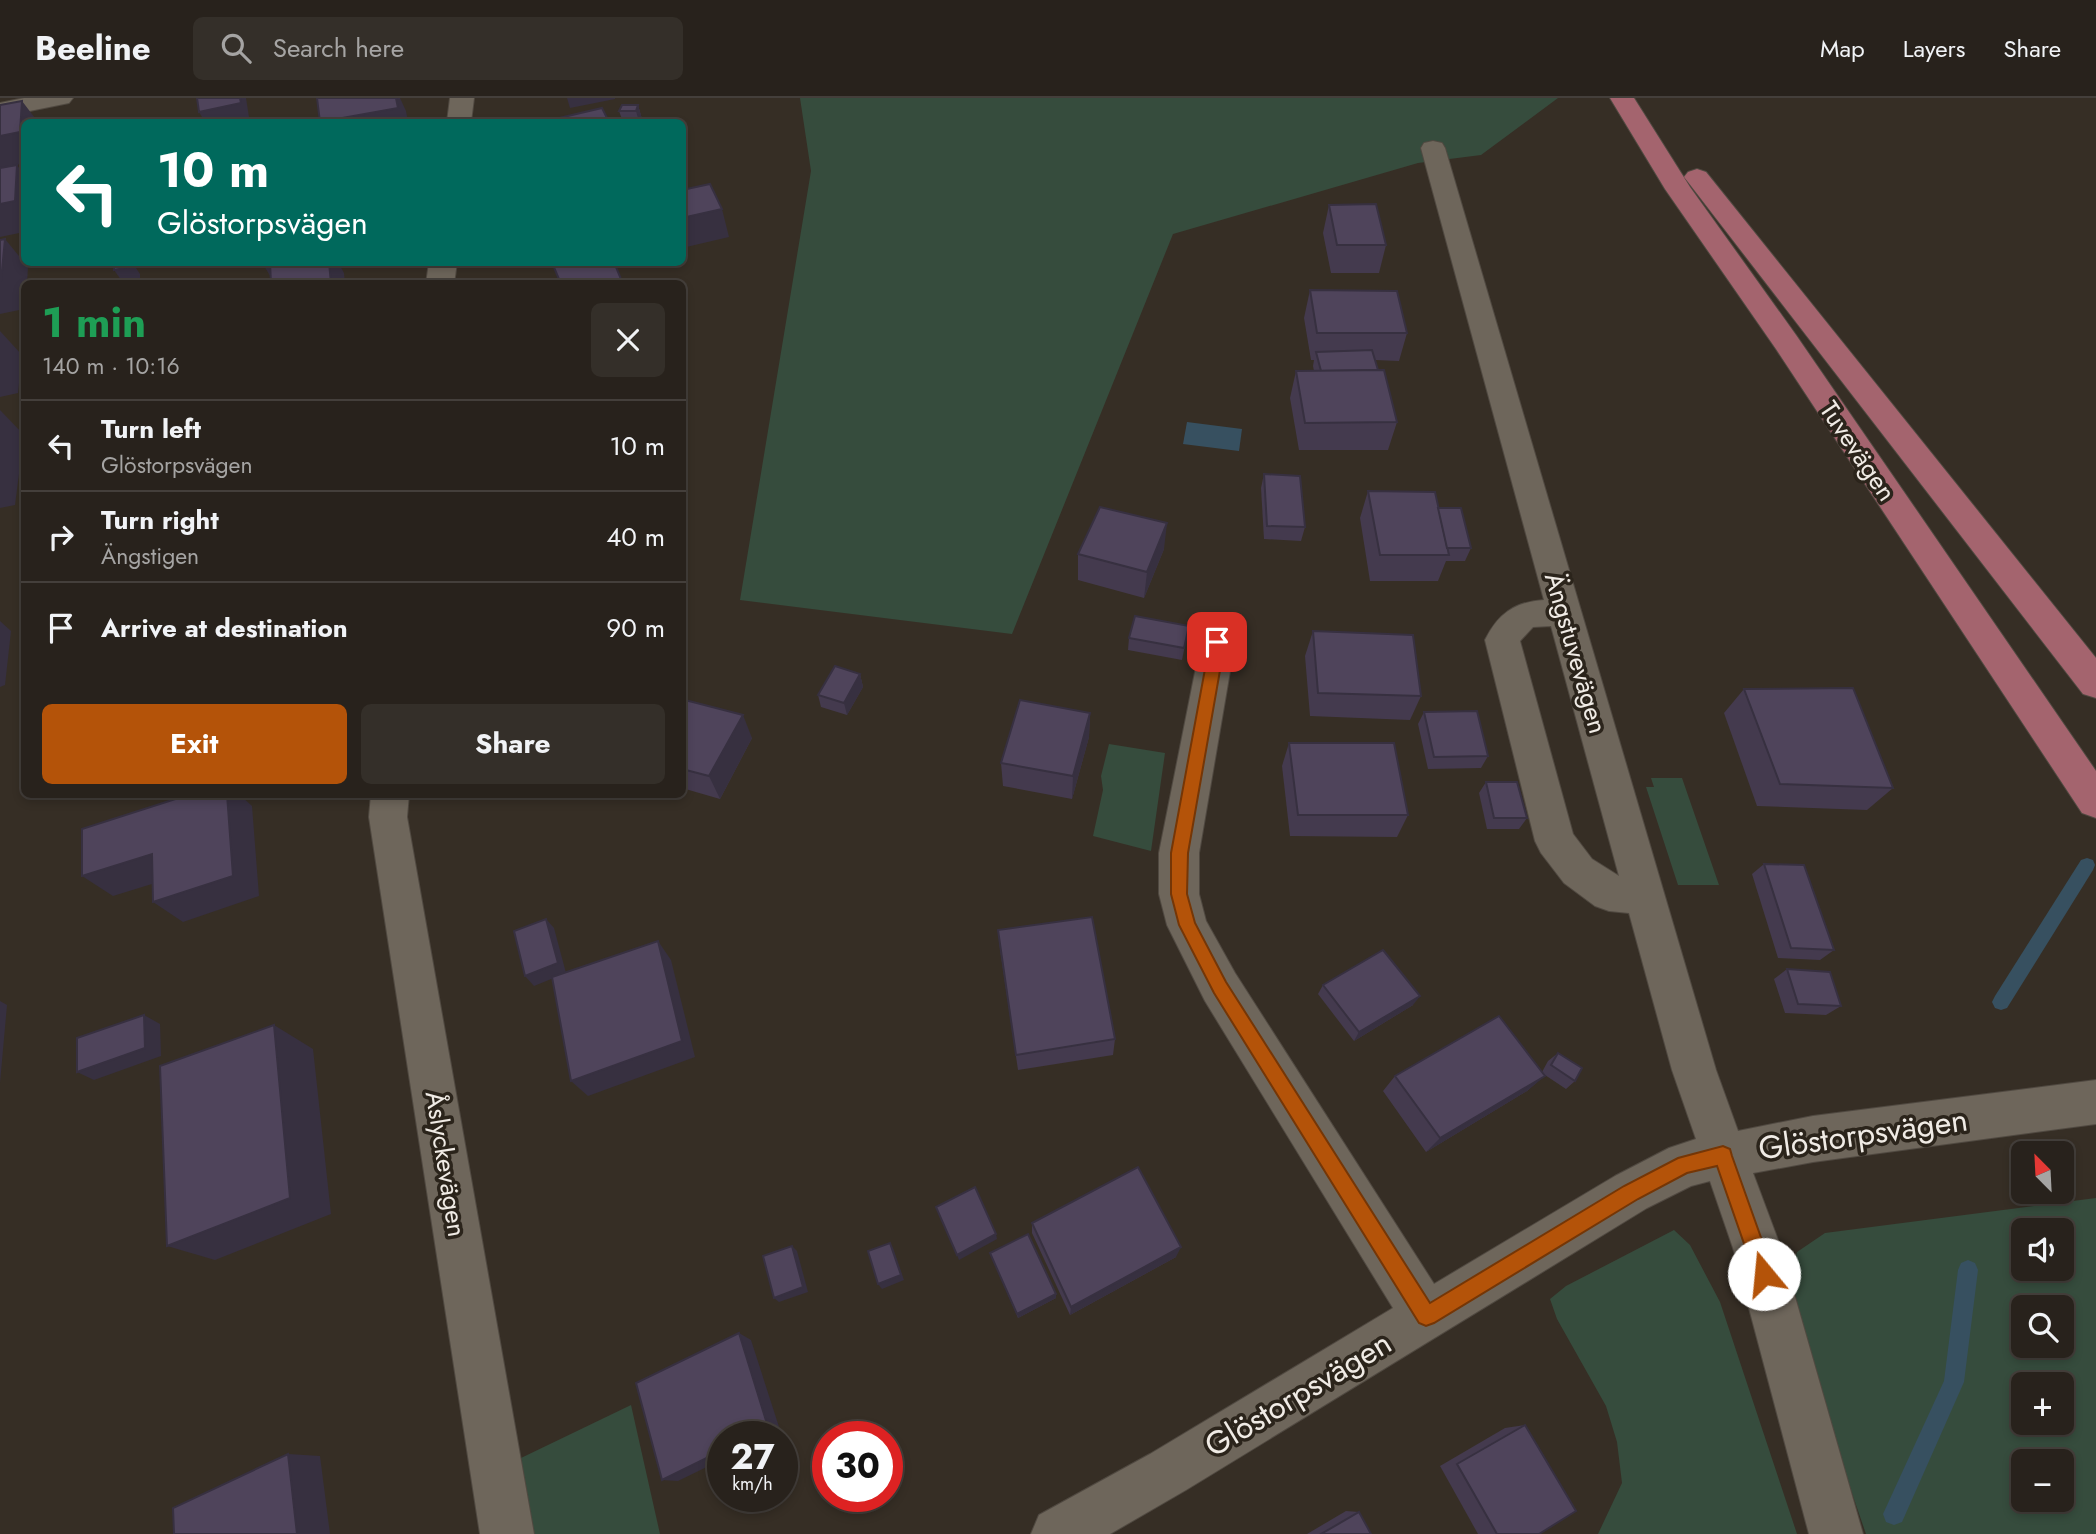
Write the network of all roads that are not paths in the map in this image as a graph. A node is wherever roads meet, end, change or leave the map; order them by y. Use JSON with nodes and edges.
{"nodes":[{"id":1,"x":61,"y":98,"type":"edge"},
{"id":2,"x":462,"y":98,"type":"edge"},
{"id":3,"x":1622,"y":98,"type":"edge"},
{"id":4,"x":0,"y":110,"type":"edge"},
{"id":5,"x":459,"y":119,"type":"edge"},
{"id":6,"x":1433,"y":148,"type":"dead end"},
{"id":7,"x":1565,"y":612,"type":"junction"},
{"id":8,"x":1217,"y":642,"type":"dead end"},
{"id":9,"x":2096,"y":684,"type":"edge"},
{"id":10,"x":390,"y":798,"type":"edge"},
{"id":11,"x":2096,"y":802,"type":"edge"},
{"id":12,"x":1645,"y":896,"type":"junction"},
{"id":13,"x":2096,"y":1102,"type":"edge"},
{"id":14,"x":1723,"y":1156,"type":"junction"},
{"id":15,"x":1426,"y":1316,"type":"junction"},
{"id":16,"x":507,"y":1534,"type":"edge"},
{"id":17,"x":1058,"y":1534,"type":"edge"},
{"id":18,"x":1836,"y":1534,"type":"edge"}],
"edges":[{"from":1,"to":4,"type":"street"},
{"from":2,"to":5,"type":"street"},
{"from":3,"to":9,"type":"main road","name":"Tuvevägen"},
{"from":3,"to":11,"type":"main road","name":"Tuvevägen"},
{"from":6,"to":7,"type":"street","name":"Ängstuvevägen"},
{"from":7,"to":12,"type":"street","name":"Ängstuvevägen"},
{"from":7,"to":12,"type":"street"},
{"from":8,"to":15,"type":"street"},
{"from":10,"to":16,"type":"street","name":"Åslyckevägen"},
{"from":12,"to":14,"type":"street","name":"Ängstuvevägen"},
{"from":13,"to":14,"type":"street","name":"Glöstorpsvägen"},
{"from":14,"to":15,"type":"street","name":"Glöstorpsvägen"},
{"from":14,"to":18,"type":"street","name":"Ängstuvevägen"},
{"from":15,"to":17,"type":"street","name":"Glöstorpsvägen"}]}
